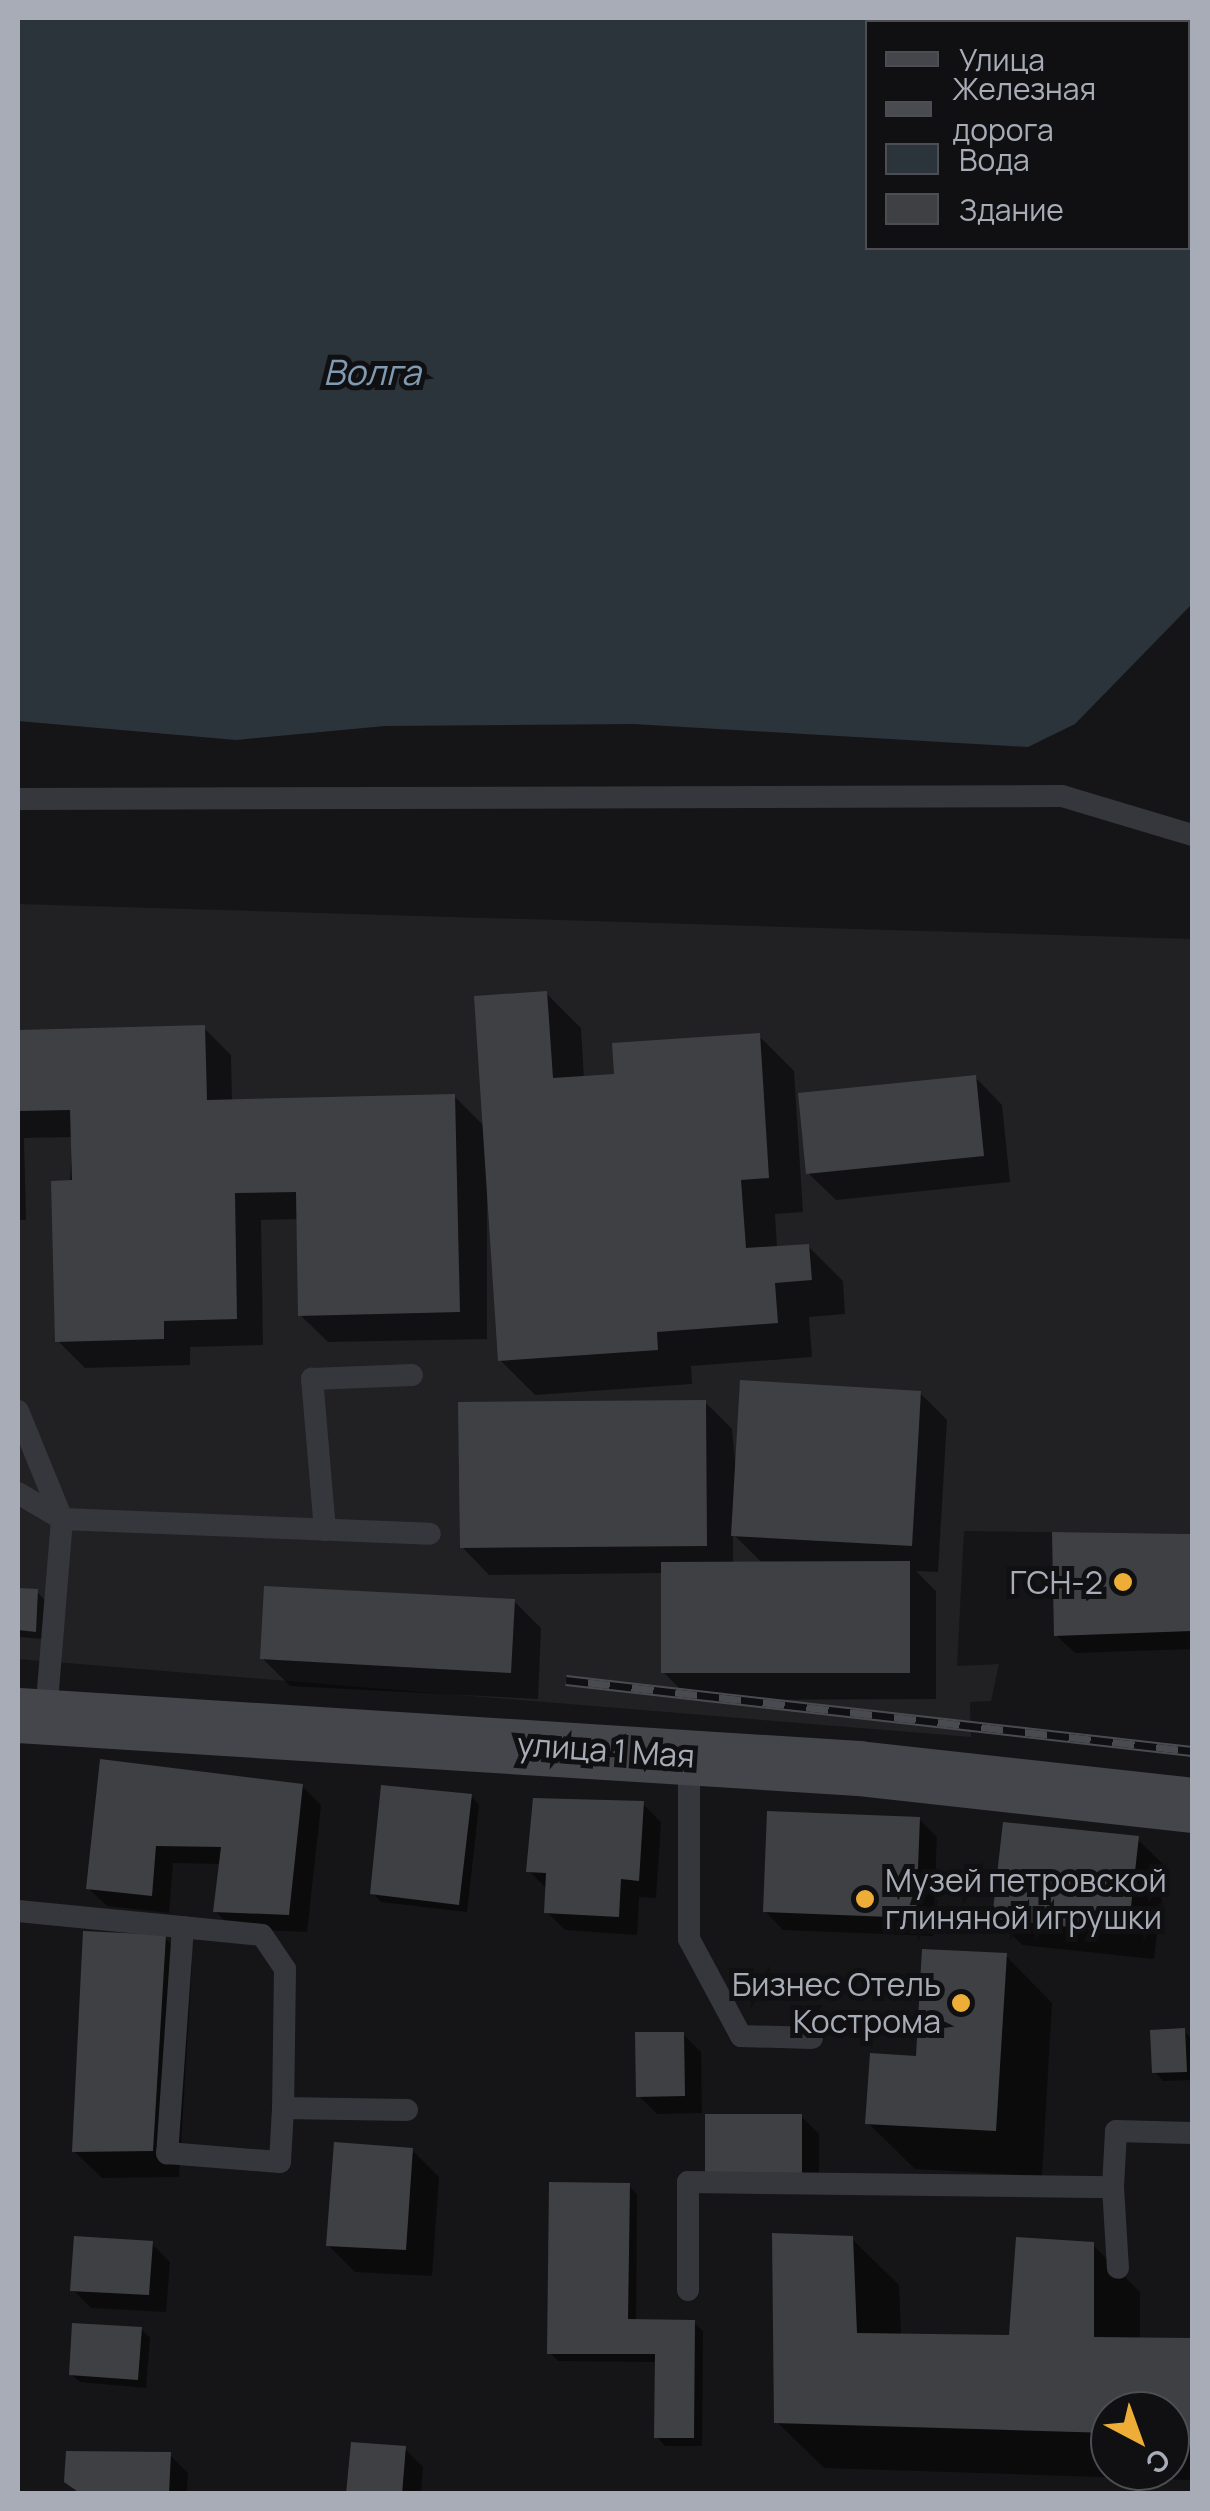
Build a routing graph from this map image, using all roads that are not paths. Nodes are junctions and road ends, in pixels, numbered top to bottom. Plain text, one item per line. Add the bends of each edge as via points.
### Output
1 (18, 798) edge
2 (1192, 834) edge
3 (412, 1376) dead end
4 (18, 1411) edge
5 (18, 1493) edge
6 (62, 1520) junction
7 (325, 1530) junction
8 (430, 1534) dead end
9 (32, 1714) edge
10 (689, 1756) junction
11 (1192, 1805) edge
12 (18, 1911) edge
13 (183, 1927) junction
14 (812, 2038) dead end
15 (283, 2108) junction
16 (406, 2110) dead end
17 (1192, 2133) edge
18 (1114, 2187) junction
19 (1118, 2268) dead end
20 (688, 2290) dead end

1 - 2 lane via 1062,796
3 - 7 lane via 312,1379
4 - 6 lane
5 - 6 lane
6 - 7 lane
6 - 9 lane
7 - 8 lane
9 - 10 street, улица 1 Мая
10 - 11 street, улица 1 Мая
10 - 14 lane via 689,1939 741,2036
12 - 13 lane
13 - 15 lane via 262,1936 285,1969
13 - 15 lane via 168,2153 280,2162
15 - 16 lane
17 - 18 lane via 1116,2131
18 - 19 lane
18 - 20 lane via 688,2182

